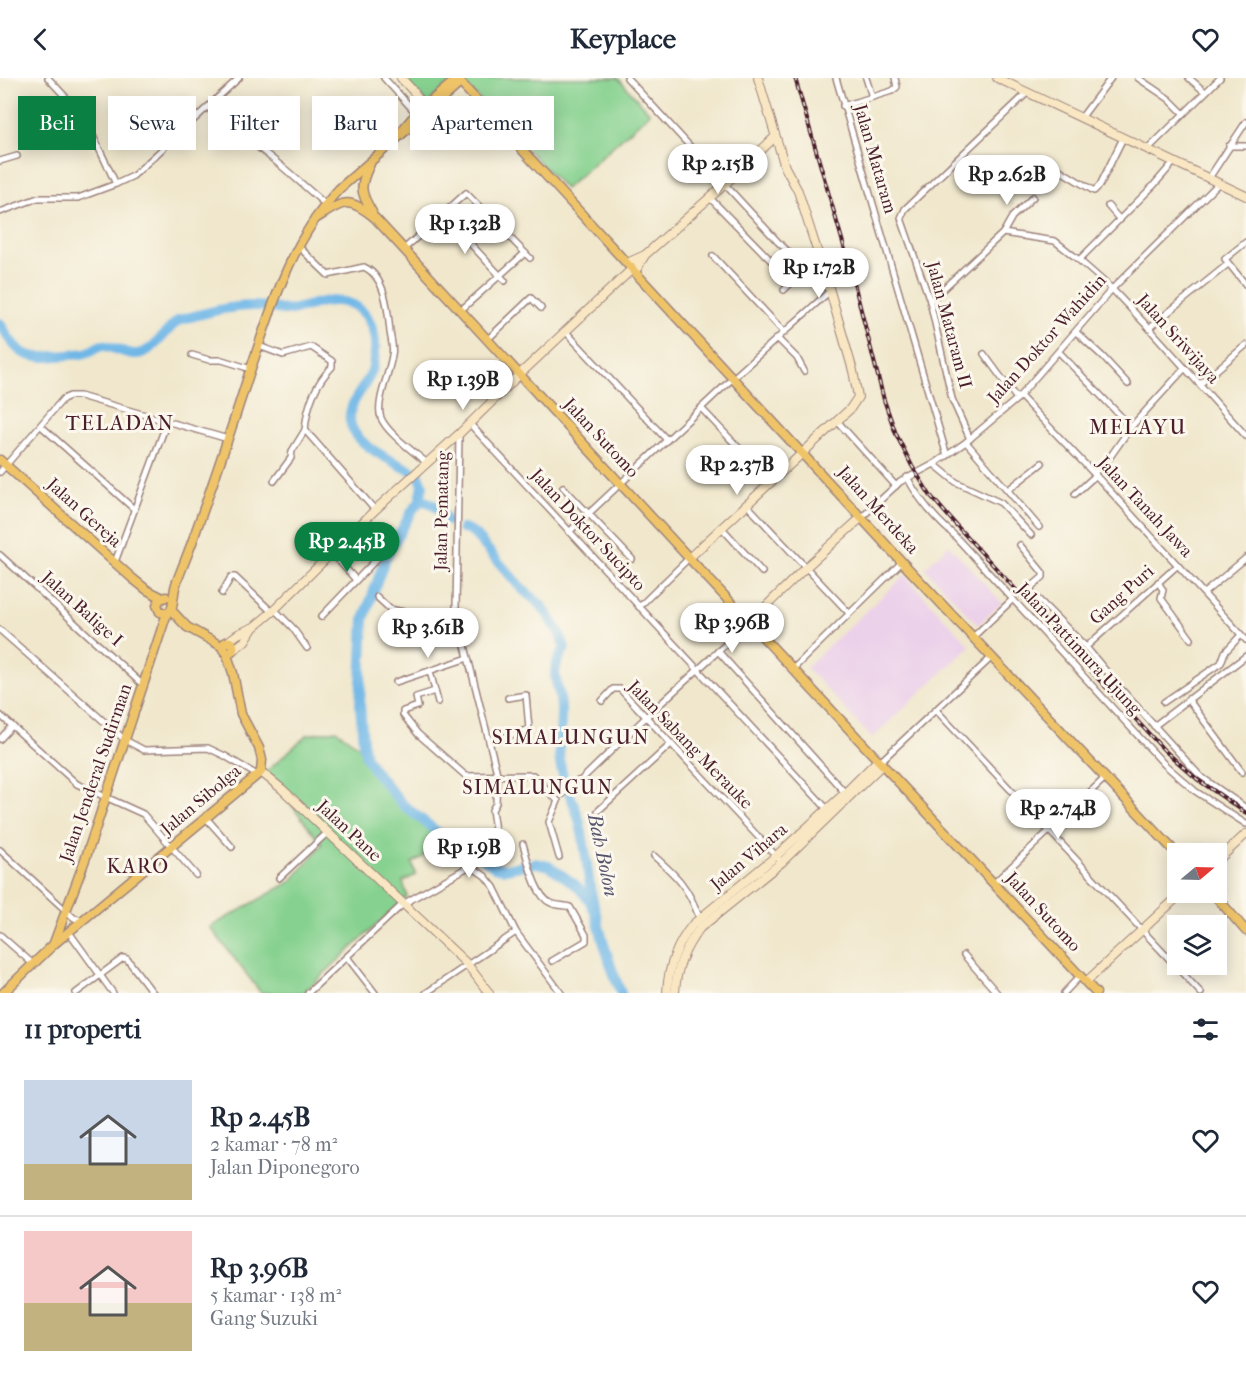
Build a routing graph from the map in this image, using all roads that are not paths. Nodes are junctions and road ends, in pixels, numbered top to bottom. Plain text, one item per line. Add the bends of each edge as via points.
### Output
1 (48, 78) edge
2 (239, 78) edge
3 (384, 78) edge
4 (401, 78) edge
5 (627, 78) edge
6 (758, 78) edge
7 (836, 78) edge
8 (866, 78) edge
9 (895, 78) edge
10 (997, 78) edge
11 (1111, 78) edge
12 (1138, 78) edge
13 (1189, 78) edge
14 (1220, 78) edge
15 (460, 80) edge
16 (414, 92) junction
17 (1028, 92) junction
18 (1205, 92) junction
19 (219, 96) edge
20 (415, 96) edge
21 (422, 96) edge
22 (437, 96) edge
23 (872, 97) junction
24 (410, 101) edge
25 (208, 106) edge
26 (843, 106) junction
27 (1184, 113) junction
28 (1081, 118) junction
29 (410, 119) edge
30 (1246, 122) edge
31 (398, 137) joint
32 (775, 137) junction
33 (1123, 138) junction
34 (1229, 146) junction
35 (1246, 146) edge
36 (1148, 149) junction
37 (262, 150) edge
38 (383, 150) edge
39 (17, 156) dead end
40 (373, 158) junction
41 (0, 161) edge
42 (1044, 161) dead end
43 (1174, 162) junction
44 (1209, 178) junction
45 (1219, 183) junction
46 (116, 184) junction
47 (724, 185) junction
48 (1246, 196) edge
49 (710, 197) junction
50 (1033, 197) dead end
51 (325, 204) junction
52 (1108, 206) dead end
53 (0, 212) edge
54 (442, 213) junction
55 (375, 218) junction
56 (315, 219) junction
57 (1120, 219) junction
58 (1003, 232) junction
59 (1246, 242) edge
60 (297, 245) junction
61 (404, 249) junction
62 (525, 253) junction
63 (645, 255) junction
64 (713, 256) dead end
65 (530, 258) dead end
66 (1079, 260) junction
67 (1228, 264) junction
68 (632, 268) junction
69 (499, 275) junction
70 (505, 281) dead end
71 (1246, 285) edge
72 (1112, 289) junction
73 (784, 290) dead end
74 (830, 291) junction
75 (930, 302) junction
76 (541, 308) dead end
77 (461, 310) junction
78 (1149, 328) junction
79 (566, 332) junction
80 (784, 332) junction
81 (1076, 332) junction
82 (777, 338) junction
83 (488, 339) junction
84 (1246, 345) edge
85 (259, 346) junction
86 (1059, 352) junction
87 (984, 354) dead end
88 (192, 355) dead end
89 (1185, 368) junction
90 (251, 369) junction
91 (804, 371) dead end
92 (520, 374) junction
93 (733, 378) junction
94 (1128, 384) dead end
95 (1200, 384) junction
96 (1019, 398) junction
97 (701, 408) junction
98 (167, 422) junction
99 (837, 422) junction
100 (469, 423) junction
101 (41, 426) junction
102 (1131, 427) junction
103 (305, 430) junction
104 (459, 434) junction
105 (1246, 436) edge
106 (228, 439) junction
107 (667, 440) junction
108 (968, 441) junction
109 (803, 452) junction
110 (947, 456) junction
111 (1042, 463) dead end
112 (426, 464) junction
113 (934, 464) junction
114 (2, 466) edge
115 (1095, 474) junction
116 (907, 477) junction
117 (274, 482) dead end
118 (771, 482) junction
119 (620, 483) junction
120 (896, 486) junction
121 (563, 488) dead end
122 (1008, 490) junction
123 (1075, 494) dead end
124 (746, 504) junction
125 (134, 509) junction
126 (375, 510) junction
127 (589, 513) junction
128 (862, 517) junction
129 (721, 527) junction
130 (1039, 527) dead end
131 (569, 532) junction
132 (1031, 535) dead end
133 (391, 544) dead end
134 (1020, 545) dead end
135 (332, 553) junction
136 (0, 555) edge
137 (689, 558) junction
138 (1246, 558) edge
139 (632, 559) dead end
140 (115, 562) junction
141 (902, 562) junction
142 (1178, 565) junction
143 (805, 568) junction
144 (762, 572) dead end
145 (356, 580) junction
146 (1158, 582) junction
147 (222, 593) dead end
148 (1204, 593) junction
149 (377, 597) dead end
150 (1013, 599) junction
151 (166, 603) junction
152 (639, 607) junction
153 (273, 611) junction
154 (849, 613) junction
155 (321, 617) dead end
156 (459, 623) junction
157 (749, 623) junction
158 (0, 630) edge
159 (428, 632) junction
160 (973, 637) junction
161 (408, 638) dead end
162 (1245, 638) edge
163 (1191, 639) dead end
164 (1086, 647) junction
165 (228, 648) junction
166 (308, 648) dead end
167 (718, 651) junction
168 (1246, 656) edge
169 (992, 657) junction
170 (468, 658) junction
171 (699, 669) junction
172 (793, 669) junction
173 (430, 671) junction
174 (396, 682) dead end
175 (143, 685) junction
176 (435, 691) junction
177 (508, 698) dead end
178 (1188, 699) junction
179 (602, 701) dead end
180 (438, 702) dead end
181 (1164, 702) dead end
182 (936, 710) junction
183 (0, 715) edge
184 (645, 717) junction
185 (12, 726) junction
186 (1154, 726) junction
187 (0, 739) edge
188 (125, 740) junction
189 (490, 742) junction
190 (671, 744) junction
191 (880, 762) junction
192 (1242, 772) dead end
193 (259, 774) junction
194 (497, 774) junction
195 (1105, 778) junction
196 (563, 794) dead end
197 (847, 796) junction
198 (105, 798) junction
199 (1246, 808) edge
200 (598, 811) dead end
201 (830, 812) junction
202 (206, 818) junction
203 (1246, 824) edge
204 (1051, 831) junction
205 (328, 832) junction
206 (1246, 834) edge
207 (1167, 843) edge
208 (523, 844) dead end
209 (172, 846) junction
210 (232, 847) dead end
211 (0, 850) edge
212 (1227, 852) edge
213 (654, 856) dead end
214 (559, 857) dead end
215 (779, 859) junction
216 (475, 869) junction
217 (196, 875) dead end
218 (279, 878) dead end
219 (994, 883) junction
220 (741, 890) junction
221 (1171, 903) edge
222 (1222, 903) edge
223 (403, 904) junction
224 (65, 908) junction
225 (699, 917) junction
226 (83, 920) junction
227 (696, 926) junction
228 (1143, 929) junction
229 (1246, 931) edge
230 (69, 932) junction
231 (516, 932) junction
232 (0, 935) edge
233 (54, 944) junction
234 (964, 955) dead end
235 (347, 957) junction
236 (552, 961) dead end
237 (33, 964) junction
238 (467, 964) junction
239 (99, 975) junction
240 (671, 979) junction
241 (1083, 979) junction
242 (3, 993) edge
243 (76, 993) edge
244 (112, 993) edge
245 (153, 993) edge
246 (308, 993) edge
247 (375, 993) edge
248 (426, 993) edge
249 (489, 993) edge
250 (561, 993) edge
251 (667, 993) edge
252 (675, 993) edge
253 (997, 993) edge
254 (1064, 993) edge
255 (1096, 993) edge
256 (1201, 993) edge

1 - 46 street via 84,117
2 - 19 street
3 - 24 street
4 - 16 street
5 - 47 street
6 - 32 street
7 - 26 street, Jalan Mataram
8 - 23 street
9 - 23 street via 896,89
10 - 17 street
11 - 28 street
12 - 27 street
13 - 18 street
14 - 18 street
15 - 22 main road
15 - 31 main road
15 - 68 main road, Jalan Merdeka
16 - 20 street
16 - 21 street
17 - 28 street
17 - 75 street, Jalan Mataram II via 905,209 901,218
18 - 27 street
23 - 26 street
25 - 46 street via 133,176
26 - 110 street, Jalan Mataram
27 - 36 street
28 - 33 street
29 - 31 main road
30 - 34 street
32 - 47 street
32 - 74 street via 798,191
33 - 36 street
33 - 42 street via 1094,191
34 - 35 street
34 - 44 street
36 - 43 street
37 - 51 street
38 - 40 main road
39 - 41 street
40 - 51 main road
40 - 55 main road via 361,188
43 - 44 street
43 - 57 street
44 - 45 street
45 - 48 street
45 - 72 street, Jalan Doktor Wahidin
46 - 53 street via 74,199 38,198
47 - 49 street
47 - 74 street
49 - 63 street
49 - 73 street via 788,278 790,284
50 - 58 street
51 - 56 main road
52 - 57 street
54 - 61 street
54 - 62 street via 466,193
54 - 69 street
55 - 56 main road, Jalan Sutomo via 361,206 345,203
55 - 61 main road, Jalan Sutomo
56 - 60 main road
57 - 66 street
58 - 66 street, Jalan Sriwijaya via 1055,241
58 - 75 street
59 - 67 street via 1226,257
60 - 85 main road, Jalan Jenderal Sudirman
60 - 112 street via 328,275 364,267 380,284 388,310 393,353 381,397 380,417
61 - 77 main road, Jalan Sutomo
62 - 65 street
62 - 69 street
63 - 68 street
63 - 68 street
64 - 80 street
66 - 72 street, Jalan Sriwijaya
67 - 71 street
67 - 78 street
68 - 79 street
68 - 93 main road, Jalan Merdeka
69 - 70 street
69 - 77 street
72 - 78 street, Jalan Sriwijaya
72 - 81 street, Jalan Doktor Wahidin
74 - 80 street
74 - 99 street via 858,397
75 - 108 street, Jalan Mataram II via 946,378
76 - 83 street via 531,298
77 - 83 main road, Jalan Sutomo
78 - 89 street, Jalan Sriwijaya
79 - 92 street
79 - 107 street
80 - 82 street
81 - 86 street, Jalan Doktor Wahidin
81 - 94 street
82 - 91 street
82 - 93 street
83 - 92 main road, Jalan Sutomo
84 - 95 street
85 - 90 main road, Jalan Jenderal Sudirman
85 - 103 street via 283,355 311,347 332,362 312,396
86 - 96 street, Jalan Doktor Wahidin
86 - 102 street
87 - 96 street, Jalan Tanah Jawa
88 - 90 street
89 - 95 street, Jalan Sriwijaya
89 - 102 street
90 - 106 main road, Jalan Jenderal Sudirman
92 - 100 street
92 - 119 main road, Jalan Sutomo
93 - 97 street
93 - 109 main road, Jalan Merdeka
95 - 105 street, Jalan Sriwijaya
96 - 108 street, Jalan Doktor Wahidin
96 - 115 street, Jalan Tanah Jawa
97 - 107 street
97 - 118 street
98 - 101 street via 74,396 63,399
98 - 106 street
98 - 125 street
99 - 109 street
99 - 120 street
100 - 104 street
100 - 131 street, Jalan Doktor Sucipto
101 - 114 street
101 - 125 street
102 - 115 street
103 - 117 street
103 - 126 street
104 - 112 street
104 - 156 street, Jalan Pematang
106 - 151 main road, Jalan Jenderal Sudirman via 177,583
107 - 119 street
108 - 110 street, Jalan Doktor Wahidin
108 - 122 street, Jalan Mataram II
109 - 118 street
109 - 128 main road, Jalan Merdeka
110 - 113 street, Jalan Doktor Wahidin
111 - 122 street
112 - 126 street
113 - 116 street, Jalan Doktor Wahidin
113 - 132 street via 956,482 1000,503
114 - 140 main road, Jalan Gereja
115 - 123 street
115 - 142 street, Jalan Tanah Jawa
116 - 120 street, Jalan Doktor Wahidin
116 - 150 street, Jalan Pattimura Ujung via 924,505
118 - 124 street
119 - 127 street
119 - 137 main road, Jalan Sutomo
120 - 128 street, Jalan Doktor Wahidin
121 - 127 street
122 - 130 street, Jalan Mataram II
124 - 129 street
124 - 143 street
125 - 140 street
126 - 135 street
127 - 131 street
127 - 139 street
128 - 141 main road, Jalan Merdeka
128 - 143 street, Jalan Doktor Wahidin
129 - 137 street
129 - 144 street
131 - 152 street, Jalan Doktor Sucipto
133 - 145 street
134 - 164 street via 1043,573 1030,587 1032,593
135 - 145 street
135 - 153 street
136 - 175 street, Jalan Balige I
137 - 152 street
137 - 157 main road, Jalan Sutomo
138 - 148 street
140 - 151 main road, Jalan Gereja
141 - 154 street
141 - 160 main road, Jalan Merdeka
142 - 146 street, Gang Puri
142 - 148 street, Jalan Tanah Jawa
143 - 154 street
143 - 157 street, Jalan Doktor Wahidin
145 - 155 street
146 - 163 street via 1163,590 1161,598
146 - 164 street, Gang Puri
147 - 153 street via 231,577 235,577
148 - 162 street, Jalan Tanah Jawa
149 - 159 street via 390,609 422,616
150 - 160 street
150 - 203 street, Jalan Pattimura Ujung via 1164,764 1195,791
151 - 165 main road via 187,627
151 - 175 main road, Jalan Jenderal Sudirman
152 - 171 street, Jalan Doktor Sucipto
153 - 165 street via 238,634
153 - 166 street
154 - 172 street
156 - 159 street
156 - 170 street, Jalan Pematang
157 - 167 street, Jalan Doktor Wahidin
157 - 172 main road, Jalan Sutomo
158 - 188 street
159 - 161 street
160 - 169 main road, Jalan Merdeka
162 - 181 street via 1225,652 1221,663
164 - 186 street
165 - 193 main road, Jalan Sibolga via 235,663 233,673 241,714 262,760
167 - 171 street, Jalan Doktor Wahidin
167 - 197 street
168 - 178 street
169 - 182 street
169 - 195 main road, Jalan Merdeka
170 - 173 street
170 - 189 street, Jalan Pematang
171 - 184 street, Jalan Doktor Wahidin
171 - 201 street, Jalan Doktor Sucipto
172 - 191 main road, Jalan Sutomo
173 - 174 street
173 - 176 street
175 - 188 main road, Jalan Jenderal Sudirman
176 - 180 street
176 - 194 street via 416,698 418,707 403,711 403,715 461,773
177 - 189 street via 526,695 528,729
178 - 186 street
178 - 192 street
179 - 184 street, Jalan Sabang Merauke via 618,688
182 - 191 street
182 - 204 street
183 - 185 street
184 - 190 street, Jalan Sabang Merauke
184 - 196 street, Jalan Doktor Wahidin
185 - 187 street
185 - 198 street via 77,784
186 - 199 street via 1200,776
188 - 193 street via 144,750 208,748
188 - 198 main road, Jalan Jenderal Sudirman
189 - 194 street, Jalan Pematang
190 - 200 street
190 - 215 street, Jalan Sabang Merauke
191 - 197 street, Jalan Vihara
191 - 219 main road, Jalan Sutomo
193 - 202 main road, Jalan Sibolga
193 - 205 street, Jalan Pane via 282,789
194 - 214 street via 533,775 558,801 549,822
194 - 216 street, Jalan Pematang via 492,810 496,837 477,859
195 - 204 street
195 - 207 main road, Jalan Merdeka
197 - 201 street, Jalan Vihara
198 - 209 street via 143,814
198 - 224 main road, Jalan Jenderal Sudirman
201 - 215 street, Jalan Vihara
202 - 209 main road, Jalan Sibolga
202 - 210 street
204 - 219 street
204 - 228 street
205 - 218 street
205 - 223 street, Jalan Pane
206 - 212 street
208 - 236 street via 544,898 572,910 587,939
209 - 217 street
209 - 226 main road, Jalan Sibolga
211 - 224 street
213 - 225 street via 684,886
215 - 220 street, Jalan Vihara
216 - 223 street via 461,870
216 - 231 street via 494,887
219 - 241 main road, Jalan Sutomo
220 - 225 street, Jalan Vihara
220 - 227 street, Jalan Vihara
221 - 228 street
222 - 229 main road
223 - 235 street
223 - 238 street, Jalan Pane
224 - 226 street via 76,920
224 - 233 main road, Jalan Jenderal Sudirman
225 - 227 street, Jalan Vihara
226 - 230 main road, Jalan Sibolga
227 - 240 street, Jalan Vihara
228 - 241 street
228 - 256 street
230 - 233 main road, Jalan Sibolga
230 - 239 street
231 - 238 street
231 - 250 street
232 - 237 street
233 - 237 main road, Jalan Sibolga
234 - 253 street
235 - 246 street
235 - 247 street
237 - 242 main road, Jalan Sibolga
238 - 248 street
238 - 249 street, Jalan Pane
239 - 243 street
239 - 244 street
239 - 245 street via 127,959
240 - 251 street, Jalan Vihara
240 - 252 street, Jalan Vihara
241 - 254 street
241 - 255 main road, Jalan Sutomo

